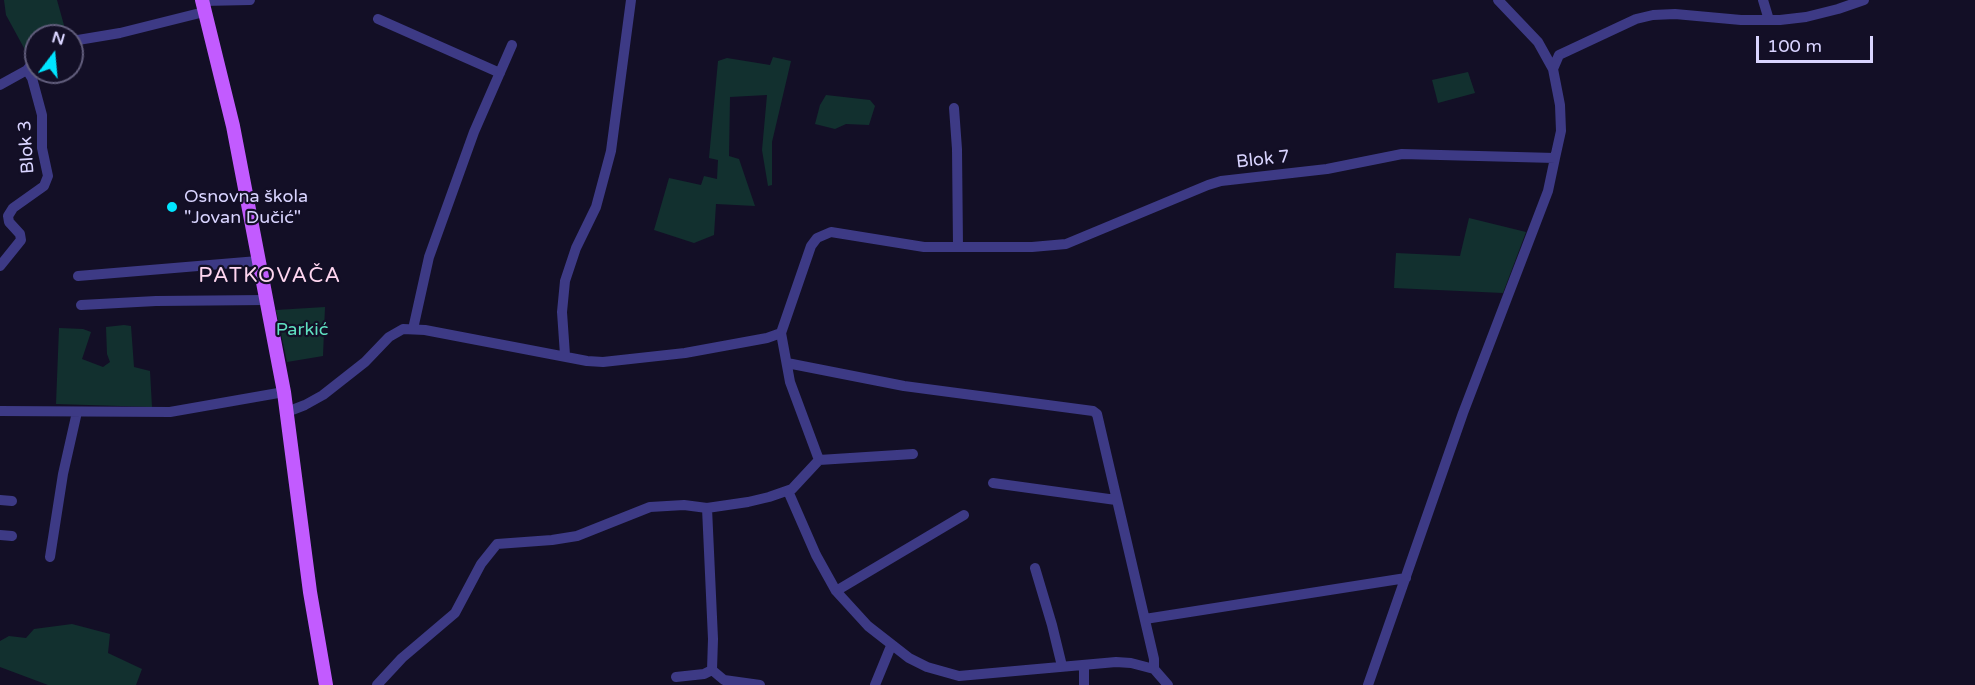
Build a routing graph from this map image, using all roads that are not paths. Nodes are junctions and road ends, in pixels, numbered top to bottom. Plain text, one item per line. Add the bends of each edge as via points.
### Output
1 (250, 0) edge
2 (631, 0) edge
3 (1498, 0) edge
4 (1762, 0) edge
5 (1864, 0) edge
6 (203, 4) edge
7 (378, 19) dead end
8 (1769, 20) junction
9 (84, 39) edge
10 (1538, 42) junction
11 (512, 45) dead end
12 (1568, 50) junction
13 (1552, 69) junction
14 (24, 72) edge
15 (500, 73) junction
16 (34, 84) edge
17 (0, 85) edge
18 (954, 108) dead end
19 (1555, 159) junction
20 (958, 246) junction
21 (258, 261) junction
22 (0, 266) edge
23 (78, 276) dead end
24 (266, 300) junction
25 (81, 305) dead end
26 (413, 329) junction
27 (781, 333) junction
28 (565, 355) junction
29 (787, 363) junction
30 (284, 392) junction
31 (0, 411) edge
32 (77, 412) junction
33 (287, 412) junction
34 (913, 454) dead end
35 (819, 460) junction
36 (993, 483) dead end
37 (788, 491) junction
38 (1116, 500) junction
39 (707, 508) junction
40 (964, 515) dead end
41 (0, 535) edge
42 (12, 536) dead end
43 (50, 557) dead end
44 (1035, 568) dead end
45 (1406, 578) junction
46 (836, 591) junction
47 (1145, 619) junction
48 (891, 646) junction
49 (1084, 664) junction
50 (1062, 666) junction
51 (1154, 669) junction
52 (712, 670) junction
53 (1012, 672) junction
54 (676, 677) dead end
55 (326, 685) edge
56 (377, 685) edge
57 (760, 685) edge
58 (875, 685) edge
59 (1012, 685) edge
60 (1084, 685) edge
61 (1168, 685) edge
62 (1368, 685) edge

1 - 6 street
2 - 28 street via 611,151 596,207 565,281
3 - 10 street
4 - 8 street
5 - 8 street via 1806,17
6 - 9 street via 120,33
6 - 21 main road via 233,126
7 - 15 street
8 - 12 street via 1653,15
10 - 12 street
10 - 13 street
11 - 15 street
12 - 13 street via 1559,55
13 - 19 street via 1561,131
14 - 17 street
15 - 26 street via 474,132 429,257
16 - 22 street, Blok 3 via 42,115 42,148 48,176 44,186 8,216 21,240
18 - 20 street
19 - 20 street, Blok 7 via 1402,154 1327,170 1221,181 1066,244
19 - 45 street via 1548,191 1463,413
20 - 27 street, Blok 7 via 914,246 831,232 817,237
21 - 23 street
21 - 24 main road
24 - 25 street
24 - 30 main road
26 - 28 street
26 - 33 street via 396,332 322,395
27 - 28 street via 685,352 603,362
27 - 29 street
29 - 35 street via 790,382
29 - 38 street via 904,386 1092,411 1097,414
30 - 32 street via 170,412
30 - 33 main road
31 - 32 street
32 - 43 street
33 - 55 main road
34 - 35 street
35 - 37 street
36 - 38 street
37 - 39 street
37 - 46 street
38 - 47 street
39 - 52 street
39 - 56 street via 650,507 577,536 497,544 481,564 455,613
40 - 46 street
41 - 42 street
44 - 50 street
45 - 47 street
45 - 62 street
46 - 48 street
47 - 51 street
48 - 53 street via 927,667 959,676
48 - 58 street
49 - 50 street
49 - 51 street via 1124,662
49 - 60 street
50 - 53 street
51 - 61 street
52 - 54 street
52 - 57 street via 724,680
53 - 59 street

